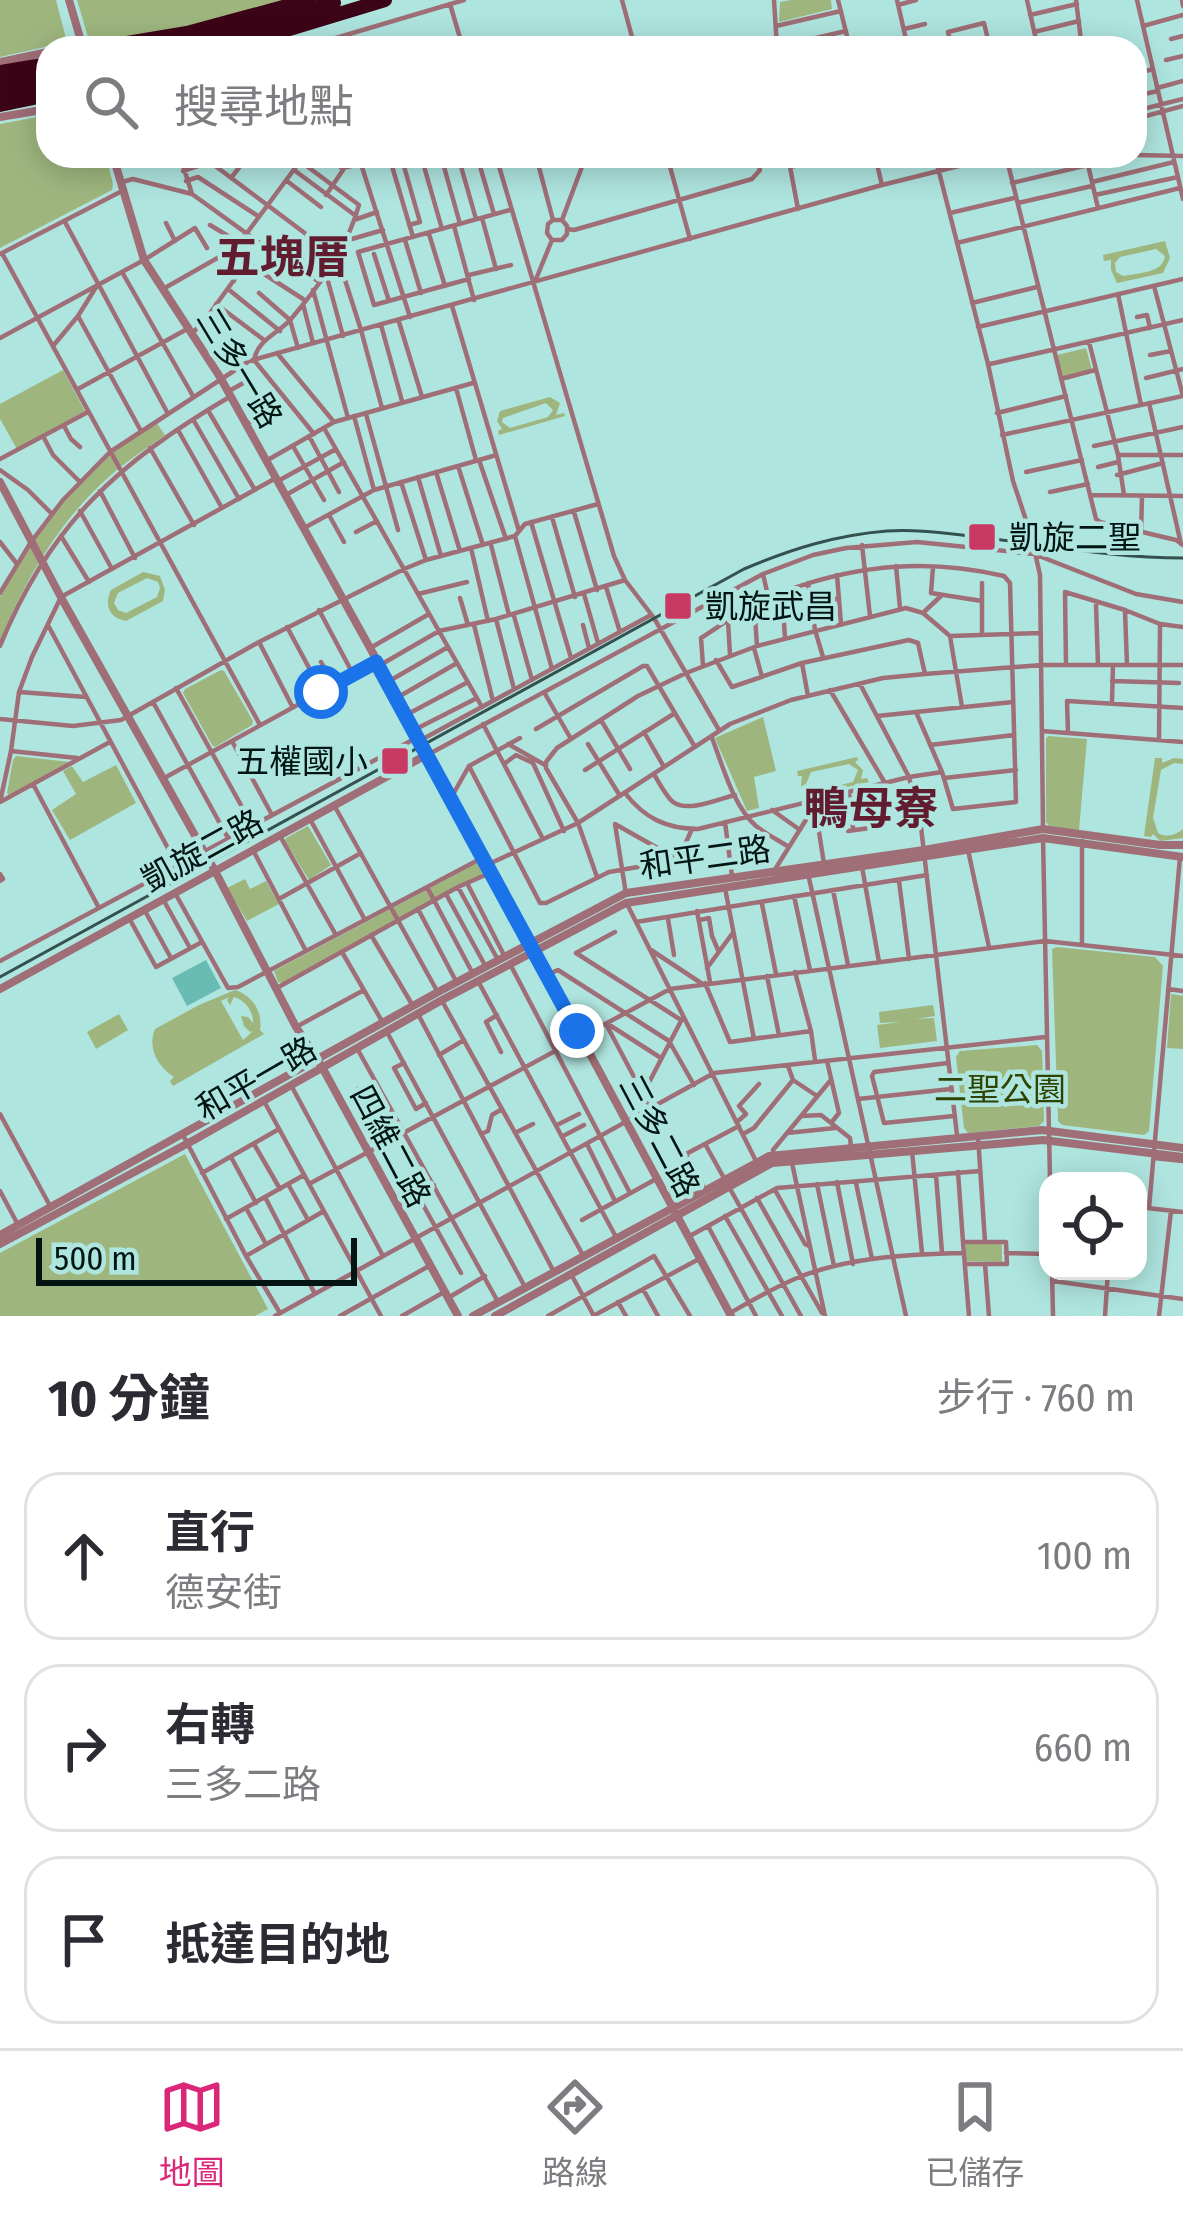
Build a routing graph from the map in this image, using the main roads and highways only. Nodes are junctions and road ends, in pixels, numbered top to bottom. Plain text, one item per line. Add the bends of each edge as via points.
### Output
1 (309, 0) edge
2 (386, 0) edge
3 (339, 2) edge
4 (169, 36) edge
5 (190, 36) edge
6 (213, 36) edge
7 (269, 36) edge
8 (36, 62) edge
9 (0, 72) edge
10 (36, 78) edge
11 (0, 85) edge
12 (36, 88) edge
13 (0, 95) edge
14 (36, 100) edge
15 (1, 113) edge

1 - 4 highway
2 - 7 highway
3 - 5 highway
3 - 6 highway
8 - 9 highway
10 - 11 highway
12 - 13 highway
14 - 15 highway

